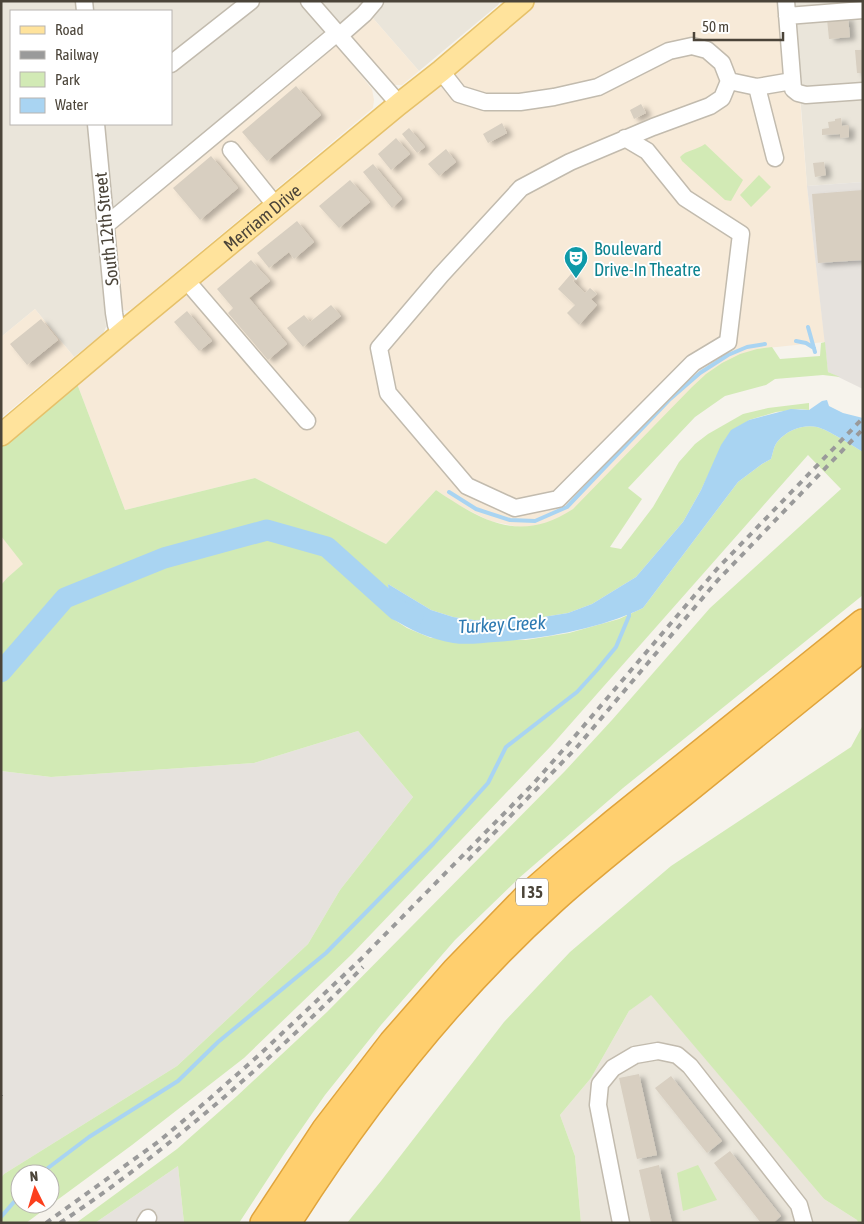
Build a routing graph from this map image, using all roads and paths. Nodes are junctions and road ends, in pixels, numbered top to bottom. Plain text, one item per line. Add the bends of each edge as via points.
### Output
1 (251, 1) edge
2 (309, 1) edge
3 (375, 1) edge
4 (519, 2) edge
5 (787, 9) edge
6 (863, 10) edge
7 (338, 34) junction
8 (172, 63) edge
9 (441, 72) junction
10 (729, 81) junction
11 (757, 87) junction
12 (795, 87) junction
13 (863, 91) edge
14 (399, 104) junction
15 (96, 125) edge
16 (625, 138) junction
17 (231, 150) dead end
18 (776, 158) dead end
19 (276, 206) junction
20 (106, 225) junction
21 (186, 280) junction
22 (123, 332) junction
23 (307, 421) dead end
24 (1, 435) edge
25 (863, 622) edge
26 (863, 648) edge
27 (263, 1223) edge
28 (288, 1223) edge
29 (621, 1223) edge
30 (804, 1223) edge

1 - 8 street
2 - 7 street
3 - 7 street
4 - 9 main road, Merriam Drive
5 - 6 street
5 - 12 street
7 - 14 street
7 - 20 street
9 - 10 street via 459,94 485,102 520,102 598,87 669,51 692,46 708,50 722,63
9 - 14 main road, Merriam Drive
10 - 11 street
10 - 16 street via 722,98 710,106
11 - 12 street
11 - 18 street
12 - 13 street via 818,95
14 - 19 main road, Merriam Drive
15 - 20 street, South 12th Street
16 - 16 street via 521,188 380,348 388,393 467,486 515,508 558,499 692,363 728,342 741,234 685,198 647,151
17 - 19 street
19 - 21 main road, Merriam Drive
20 - 22 street, South 12th Street via 114,313 116,324
21 - 22 main road, Merriam Drive
21 - 23 street
22 - 24 main road, Merriam Drive
25 - 27 highway, I 35 via 565,862 525,898 455,970 392,1042 325,1128
26 - 28 highway, I 35 via 609,853 553,901 494,959 364,1110
29 - 30 street via 598,1105 600,1084 613,1068 636,1055 658,1051 677,1056 690,1066 799,1205

